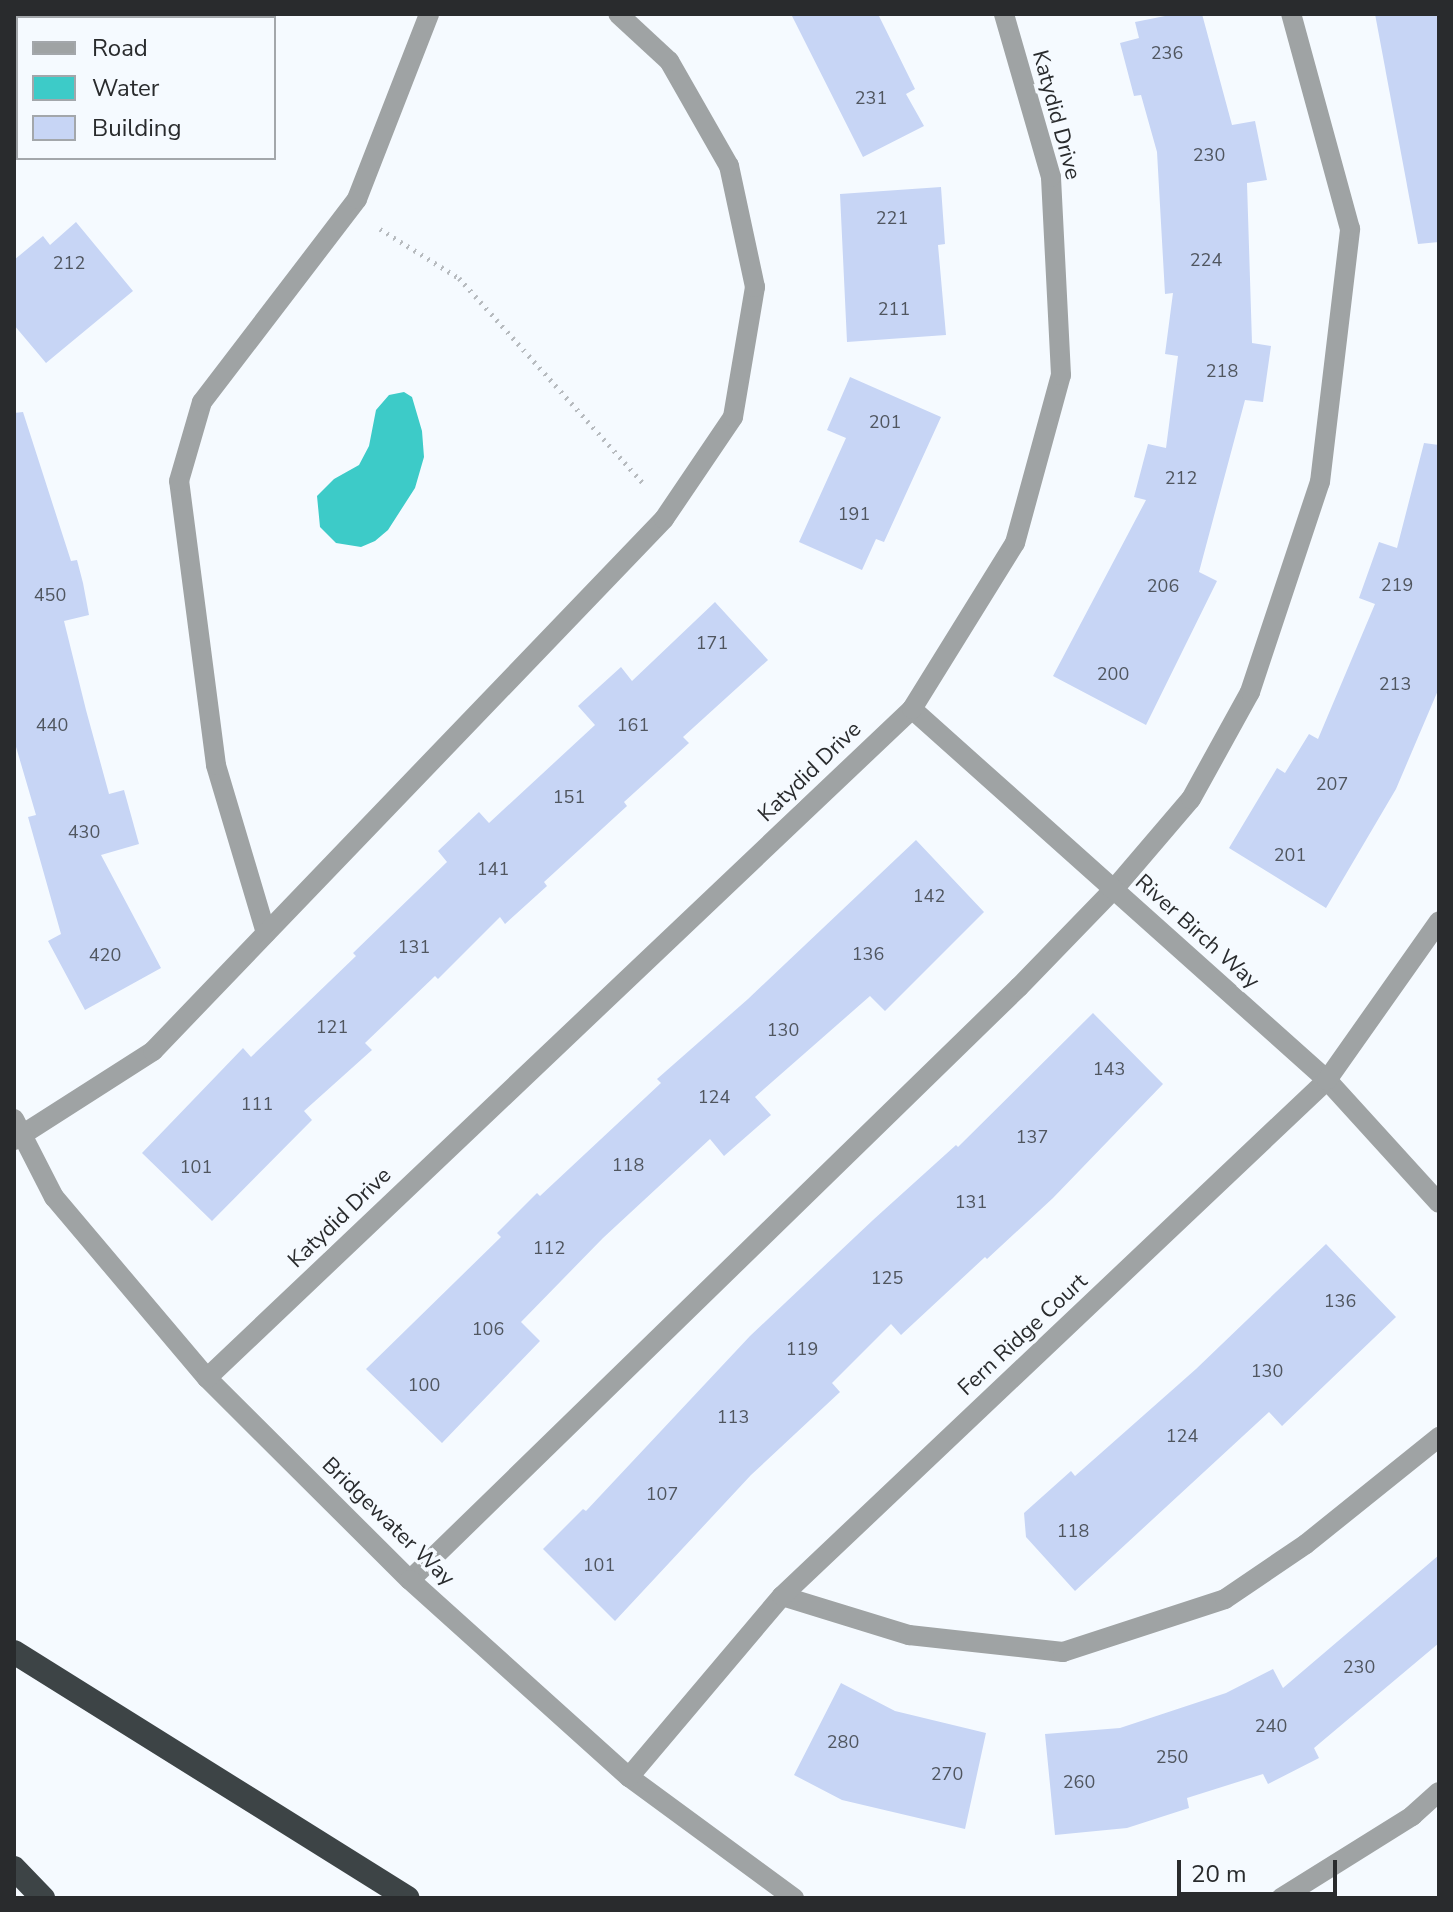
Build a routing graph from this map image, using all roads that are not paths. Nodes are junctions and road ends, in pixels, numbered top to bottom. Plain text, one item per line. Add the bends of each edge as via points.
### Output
1 (429, 14) edge
2 (618, 14) edge
3 (1004, 14) edge
4 (1291, 14) edge
5 (912, 709) junction
6 (1114, 889) junction
7 (1439, 921) edge
8 (266, 933) junction
9 (1327, 1080) junction
10 (17, 1132) edge
11 (1439, 1203) edge
12 (207, 1378) junction
13 (1439, 1437) edge
14 (410, 1580) junction
15 (782, 1596) junction
16 (14, 1652) edge
17 (629, 1777) junction
18 (1439, 1792) edge
19 (14, 1868) edge
20 (43, 1898) edge
21 (407, 1898) edge
22 (794, 1898) edge
23 (1281, 1898) edge

1 - 8 street via 357,199 202,402 179,481 216,765
2 - 8 street via 669,61 729,166 755,287 733,417 664,519
3 - 5 street, Katydid Drive via 1051,177 1061,375 1015,543
4 - 6 street via 1350,229 1320,482 1250,692 1191,799
5 - 6 street, River Birch Way
5 - 12 street, Katydid Drive
6 - 9 street, River Birch Way
6 - 14 street
7 - 9 street, Fern Ridge Court
8 - 10 street via 153,1051
9 - 11 street, River Birch Way
9 - 15 street, Fern Ridge Court
10 - 12 street, Bridgewater Way via 54,1197
12 - 14 street, Bridgewater Way
13 - 15 street via 1306,1544 1225,1599 1063,1652 909,1635
14 - 17 street, Bridgewater Way
15 - 17 street, Fern Ridge Court
16 - 21 highway
17 - 22 street, Bridgewater Way
18 - 23 street via 1412,1816
19 - 20 highway

